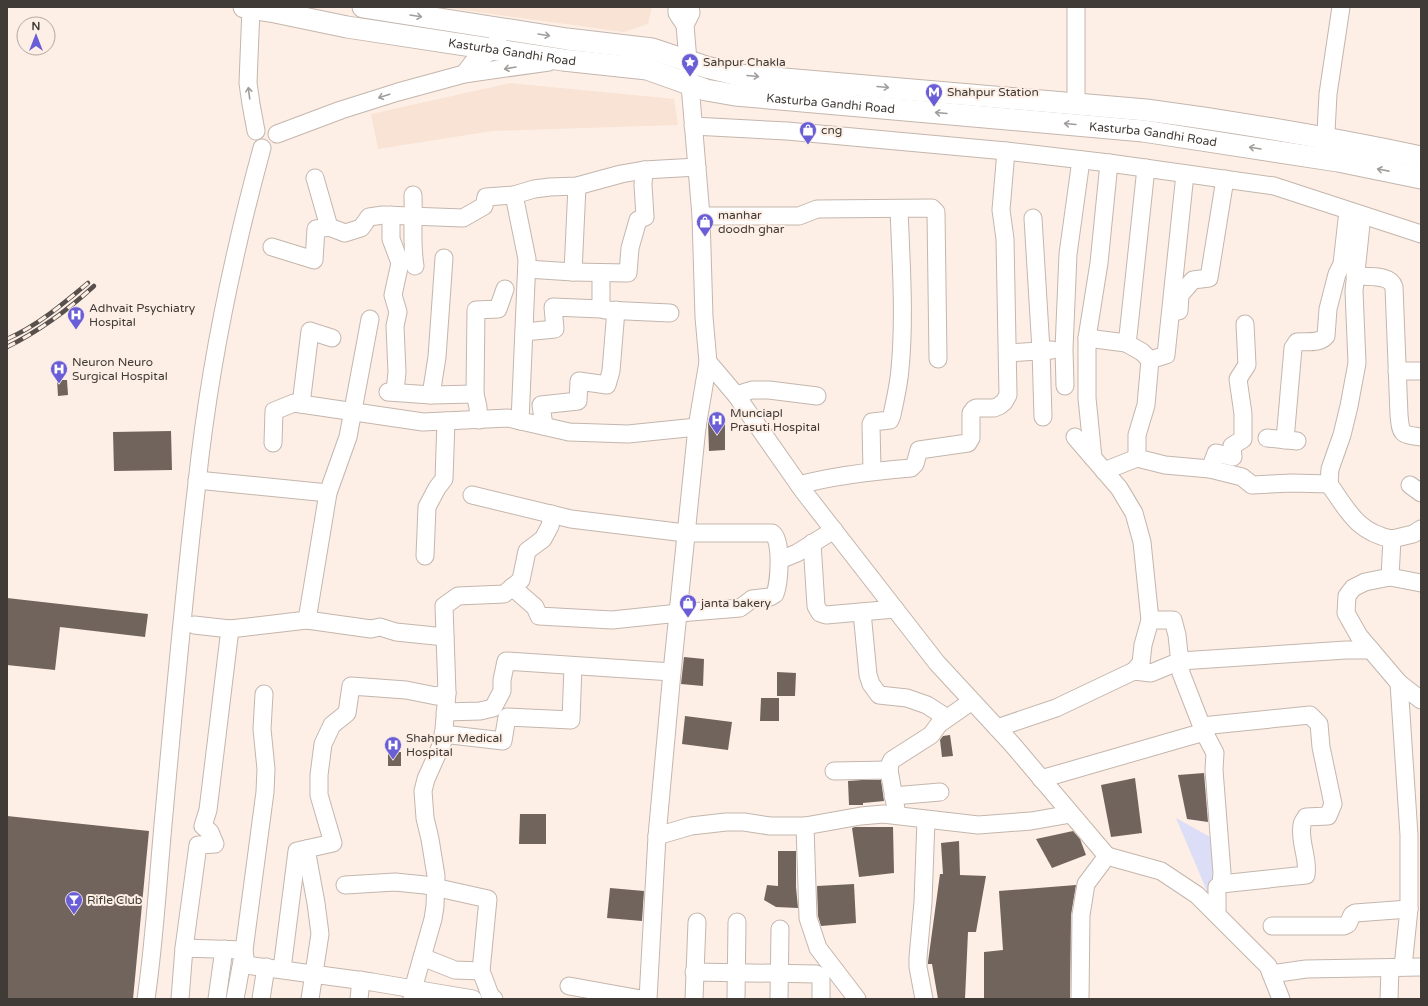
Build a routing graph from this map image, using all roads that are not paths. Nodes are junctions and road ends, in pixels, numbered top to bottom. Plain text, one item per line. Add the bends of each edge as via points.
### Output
1 (363, 7) edge
2 (677, 7) edge
3 (690, 7) edge
4 (1076, 7) edge
5 (1341, 7) edge
6 (248, 8) edge
7 (685, 25) junction
8 (500, 29) junction
9 (495, 49) junction
10 (563, 60) junction
11 (688, 62) junction
12 (464, 74) junction
13 (690, 85) junction
14 (1076, 104) junction
15 (693, 126) junction
16 (256, 131) junction
17 (277, 134) junction
18 (1326, 138) junction
19 (262, 148) junction
20 (1006, 151) junction
21 (1421, 157) edge
22 (1324, 159) junction
23 (1081, 160) junction
24 (1109, 163) junction
25 (697, 166) junction
26 (1146, 168) junction
27 (644, 170) junction
28 (1185, 174) junction
29 (316, 178) dead end
30 (1421, 178) edge
31 (1225, 179) junction
32 (577, 186) junction
33 (413, 195) dead end
34 (514, 195) junction
35 (899, 209) junction
36 (1355, 213) junction
37 (391, 215) junction
38 (414, 216) junction
39 (700, 216) junction
40 (1033, 218) dead end
41 (329, 227) junction
42 (1421, 234) edge
43 (272, 247) dead end
44 (444, 258) dead end
45 (415, 266) dead end
46 (527, 269) junction
47 (573, 272) junction
48 (600, 273) junction
49 (1355, 276) junction
50 (505, 289) dead end
51 (608, 310) junction
52 (670, 313) dead end
53 (1170, 315) junction
54 (370, 319) dead end
55 (1245, 324) dead end
56 (524, 332) junction
57 (332, 338) dead end
58 (1087, 338) junction
59 (1126, 343) junction
60 (1064, 349) junction
61 (1041, 350) junction
62 (1008, 353) junction
63 (938, 358) dead end
64 (1150, 360) junction
65 (708, 362) junction
66 (1398, 371) junction
67 (1421, 371) edge
68 (1065, 386) dead end
69 (474, 394) junction
70 (431, 395) junction
71 (736, 395) junction
72 (817, 396) dead end
73 (301, 404) junction
74 (352, 412) junction
75 (1043, 417) dead end
76 (479, 420) junction
77 (446, 421) junction
78 (520, 421) junction
79 (544, 426) junction
80 (697, 427) junction
81 (1075, 437) dead end
82 (1421, 437) edge
83 (1268, 438) dead end
84 (273, 443) dead end
85 (1093, 458) junction
86 (1137, 458) junction
87 (1210, 469) junction
88 (872, 471) junction
89 (1104, 471) junction
90 (197, 480) junction
91 (1329, 484) junction
92 (799, 485) junction
93 (328, 493) junction
94 (472, 495) dead end
95 (552, 514) junction
96 (1421, 529) edge
97 (834, 530) junction
98 (685, 533) junction
99 (1392, 539) junction
100 (812, 543) junction
101 (424, 556) dead end
102 (780, 560) junction
103 (1390, 578) junction
104 (1421, 583) edge
105 (512, 587) junction
106 (895, 609) junction
107 (862, 612) junction
108 (679, 613) junction
109 (307, 620) junction
110 (1150, 620) junction
111 (194, 625) dead end
112 (230, 630) junction
113 (445, 637) junction
114 (1371, 650) junction
115 (1180, 661) junction
116 (573, 666) junction
117 (1134, 671) junction
118 (672, 672) junction
119 (1399, 683) junction
120 (447, 693) junction
121 (264, 694) dead end
122 (1421, 700) edge
123 (972, 701) junction
124 (445, 712) junction
125 (948, 718) junction
126 (997, 728) junction
127 (1203, 729) junction
128 (443, 734) junction
129 (889, 770) junction
130 (834, 771) dead end
131 (1041, 779) junction
132 (940, 792) dead end
133 (893, 796) junction
134 (1071, 814) junction
135 (897, 815) junction
136 (926, 820) junction
137 (805, 826) junction
138 (1415, 835) edge
139 (657, 836) junction
140 (306, 849) junction
141 (1107, 856) junction
142 (1221, 884) junction
143 (344, 885) dead end
144 (436, 887) junction
145 (1409, 909) junction
146 (1217, 916) junction
147 (697, 922) dead end
148 (737, 922) dead end
149 (1272, 926) dead end
150 (780, 929) dead end
151 (184, 948) junction
152 (224, 949) junction
153 (244, 950) junction
154 (422, 957) junction
155 (1396, 967) junction
156 (1421, 967) edge
157 (274, 968) junction
158 (481, 971) junction
159 (694, 972) junction
160 (736, 972) junction
161 (779, 973) junction
162 (314, 974) junction
163 (1271, 974) junction
164 (361, 980) junction
165 (569, 986) dead end
166 (412, 994) edge
167 (146, 999) edge
168 (180, 999) edge
169 (217, 999) edge
170 (235, 999) edge
171 (261, 999) edge
172 (310, 999) edge
173 (359, 999) edge
174 (473, 999) edge
175 (494, 999) edge
176 (641, 999) edge
177 (648, 999) edge
178 (694, 999) edge
179 (736, 999) edge
180 (779, 999) edge
181 (821, 999) edge
182 (857, 999) edge
183 (924, 999) edge
184 (1080, 999) edge
185 (1281, 999) edge
186 (1389, 999) edge

1 -> 8 main road, Kasturba Gandhi Road
2 - 7 street via 677,13
3 - 7 street via 691,13
4 - 14 street
5 - 18 street via 1328,94
6 - 9 main road, Kasturba Gandhi Road via 347,27
16 -> 6 street via 248,83
7 - 11 street
8 - 9 street
8 -> 11 main road, Kasturba Gandhi Road via 652,49
9 - 10 main road, Kasturba Gandhi Road
9 - 12 street via 474,61
10 -> 12 street
10 - 13 main road, Kasturba Gandhi Road via 647,69
11 - 13 street
11 -> 14 main road, Kasturba Gandhi Road via 739,75
12 -> 17 street via 341,110
13 - 15 street
22 -> 13 main road, Kasturba Gandhi Road via 1143,131 735,95
14 - 18 main road, Kasturba Gandhi Road via 1146,110
15 - 20 street via 787,131
15 - 25 street
16 - 17 street via 266,126
16 - 19 street via 255,139
17 - 19 street via 275,144 269,148
18 - 21 main road, Kasturba Gandhi Road
18 - 22 street
19 - 90 street via 228,288 212,374
20 - 23 street
20 - 62 street via 1000,210 1005,239
30 -> 22 main road, Kasturba Gandhi Road
23 - 24 street
23 - 60 street via 1068,254
24 - 26 street
24 - 58 street via 1099,263
25 - 27 street
25 - 39 street
26 - 28 street
26 - 59 street
27 - 32 street
27 - 48 street via 645,218 638,220 630,248 628,273
28 - 31 street
28 - 53 street
29 - 41 street
31 - 36 street via 1274,186
31 - 53 street via 1209,278 1193,280 1180,295 1179,311
32 - 34 street via 534,189
32 - 47 street
33 - 38 street
34 - 38 street via 486,197 484,206 463,218
34 - 46 street
35 - 39 street via 817,209 799,216
35 - 63 street via 932,208 936,212
35 - 88 street via 902,277 900,370 890,420 870,424
36 - 42 street
36 - 49 street
36 - 83 street via 1328,309 1326,336 1319,341 1297,342 1293,348 1291,441
37 - 38 street
37 - 41 street via 369,218 360,228 345,233
37 - 70 street via 391,239 400,263 393,295 398,312 395,326 397,372 392,392
38 - 45 street via 412,248
39 - 65 street
40 - 61 street
41 - 43 street via 316,229 314,260
44 - 70 street via 437,357
46 - 47 street
46 - 56 street
47 - 48 street
48 - 51 street
49 - 66 street via 1388,279 1393,282
49 - 91 street via 1356,363 1349,406 1330,469
50 - 69 street via 498,309 476,310
51 - 52 street
51 - 56 street via 553,307 555,329
51 - 79 street via 612,371 607,385 579,381 578,401 541,405
53 - 64 street via 1166,355
54 - 74 street
55 - 87 street via 1247,365 1238,379 1243,414 1243,439 1232,446 1233,457 1216,453
56 - 78 street
57 - 73 street via 310,331
58 - 59 street
58 - 85 street via 1086,398
59 - 64 street
60 - 61 street
60 - 68 street
61 - 62 street
61 - 75 street
62 - 88 street via 1008,395 999,406 973,410 972,438 968,443 923,448 918,452 912,468
64 - 86 street via 1146,405 1137,435
65 - 71 street
65 - 80 street
66 - 67 street
66 - 82 street via 1402,432
69 - 70 street
69 - 76 street
71 - 72 street via 752,390 769,390
71 - 92 street
73 - 74 street
73 - 84 street via 294,403 274,411
74 - 77 street via 423,422
74 - 93 street via 348,437
76 - 77 street
76 - 78 street via 508,418
77 - 101 street via 444,479 427,507
78 - 79 street
79 - 80 street via 569,432 628,434
80 - 98 street
81 - 85 street
85 - 89 street
86 - 87 street via 1165,465
86 - 89 street
87 - 91 street via 1242,477 1252,485
88 - 92 street
89 - 110 street via 1119,488 1134,513 1142,542
90 - 93 street
90 - 167 street
91 - 99 street via 1364,529 1379,537
92 - 97 street
93 - 109 street
94 - 95 street
95 - 98 street via 571,519
95 - 105 street via 550,526 543,539 527,551 521,580
96 - 99 street via 1413,534
97 - 100 street
97 - 106 street
98 - 102 street via 772,533 777,538
98 - 108 street
99 - 103 street
100 - 102 street
100 - 107 street via 817,610 826,615
102 - 108 street via 777,591 773,596 752,599 740,608
103 - 104 street
103 - 114 street via 1365,582 1353,588 1347,596 1346,613 1359,636
105 - 108 street via 535,607 539,616 612,620
105 - 113 street via 504,594 458,596 444,606
106 - 107 street
106 - 123 street via 937,663
107 - 125 street via 868,675 879,695 907,698 927,705
108 - 118 street
109 - 112 street
109 - 113 street
110 - 115 street via 1173,620
110 - 117 street via 1141,663
111 - 112 street
112 - 151 street via 208,810 203,826 210,832 214,844 198,845
113 - 120 street
114 - 115 street
114 - 119 street
115 - 117 street via 1151,673
115 - 127 street via 1181,673
116 - 118 street
116 - 124 street via 506,661 502,691 493,708
116 - 128 street via 570,720 507,717 503,741
117 - 126 street via 1056,708
118 - 139 street
119 - 122 street
119 - 138 street
120 - 124 street
120 - 140 street via 436,696 406,690 352,686 347,713 332,725 323,744 319,775 319,795 333,843
121 - 153 street via 262,729 266,769 265,792
123 - 125 street
123 - 126 street
124 - 128 street
125 - 129 street via 939,724 931,736 892,760
126 - 131 street
127 - 131 street
127 - 142 street via 1215,753
127 - 142 street via 1310,715 1319,724 1333,804 1328,816 1306,817 1302,824 1306,875
128 - 144 street via 443,741 423,791
129 - 130 street
129 - 133 street
131 - 134 street
132 - 133 street
133 - 135 street
134 - 136 street via 1031,821 978,825
134 - 141 street
135 - 136 street
135 - 137 street via 861,816
136 - 183 street via 918,957
137 - 139 street via 726,822 692,826
137 - 182 street via 808,918 818,948
138 - 145 street
139 - 177 street
140 - 157 street via 297,852
140 - 162 street via 320,934
141 - 146 street via 1161,871 1196,895
141 - 184 street via 1086,884 1081,915
142 - 146 street via 1217,887
143 - 144 street via 395,882
144 - 154 street via 433,919
144 - 158 street via 488,899
145 - 149 street via 1355,913 1344,926
145 - 155 street
146 - 163 street via 1268,966
147 - 159 street
148 - 160 street
150 - 161 street
151 - 152 street
151 - 168 street
152 - 153 street
152 - 169 street
153 - 157 street via 246,965
153 - 170 street
154 - 158 street via 454,970
154 - 166 street
155 - 156 street
155 - 163 street via 1306,969
155 - 186 street
157 - 162 street
157 - 171 street
158 - 175 street
159 - 160 street
159 - 178 street
160 - 161 street
160 - 179 street
161 - 180 street
161 - 181 street via 818,974 821,977
162 - 164 street
162 - 172 street
163 - 185 street
164 - 166 street
164 - 173 street
165 - 176 street
166 - 174 street

